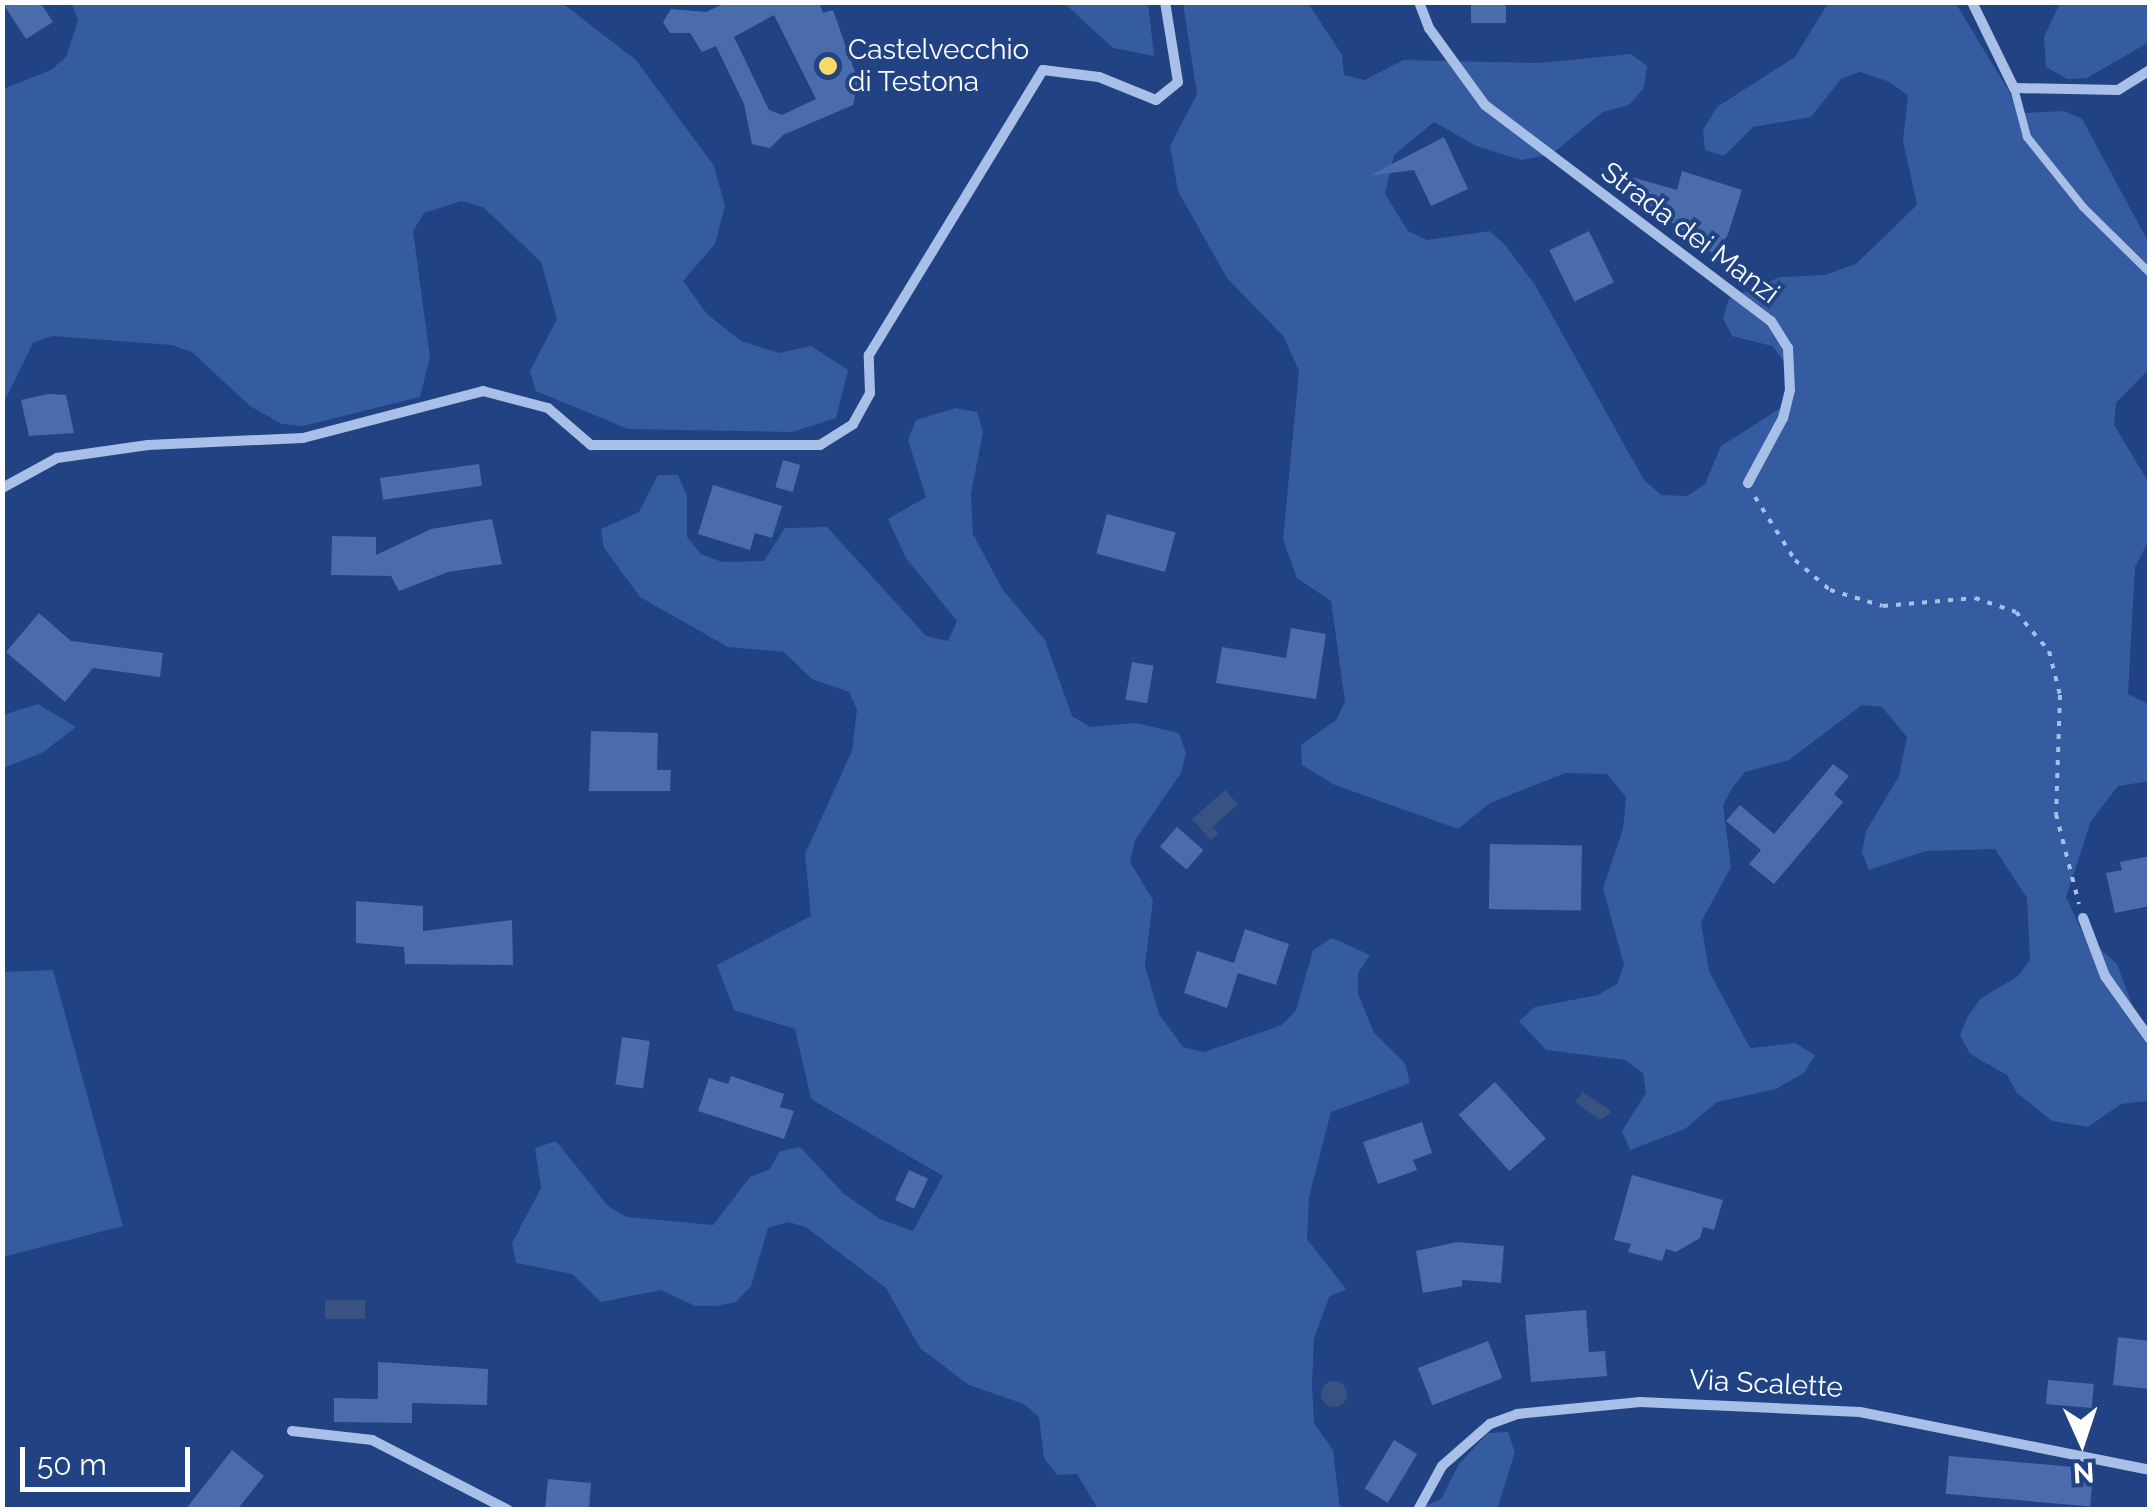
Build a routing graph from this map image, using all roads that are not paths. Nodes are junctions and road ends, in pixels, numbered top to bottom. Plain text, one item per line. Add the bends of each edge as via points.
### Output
1 (1165, 2) edge
2 (1418, 2) edge
3 (1972, 2) edge
4 (2150, 70) edge
5 (2014, 88) junction
6 (2150, 273) edge
7 (1748, 483) road end
8 (2, 488) edge
9 (2083, 918) road end
10 (2150, 1039) edge
11 (292, 1431) dead end
12 (2150, 1470) edge
13 (508, 1510) edge
14 (1418, 1510) edge

1 - 8 street via 1178,82 1156,100 1099,77 1043,70 869,354 870,393 853,424 820,445 592,444 548,408 483,391 304,438 148,445 57,458
2 - 7 street, Strada dei Manzi via 1484,105 1771,320 1788,348 1790,390 1784,418
3 - 5 street
4 - 5 street via 2118,90
5 - 6 lane via 2026,137 2083,207
9 - 10 street via 2105,976
11 - 13 street via 372,1440
12 - 14 street, Via Scalette via 1860,1412 1640,1402 1517,1414 1490,1424 1442,1466

